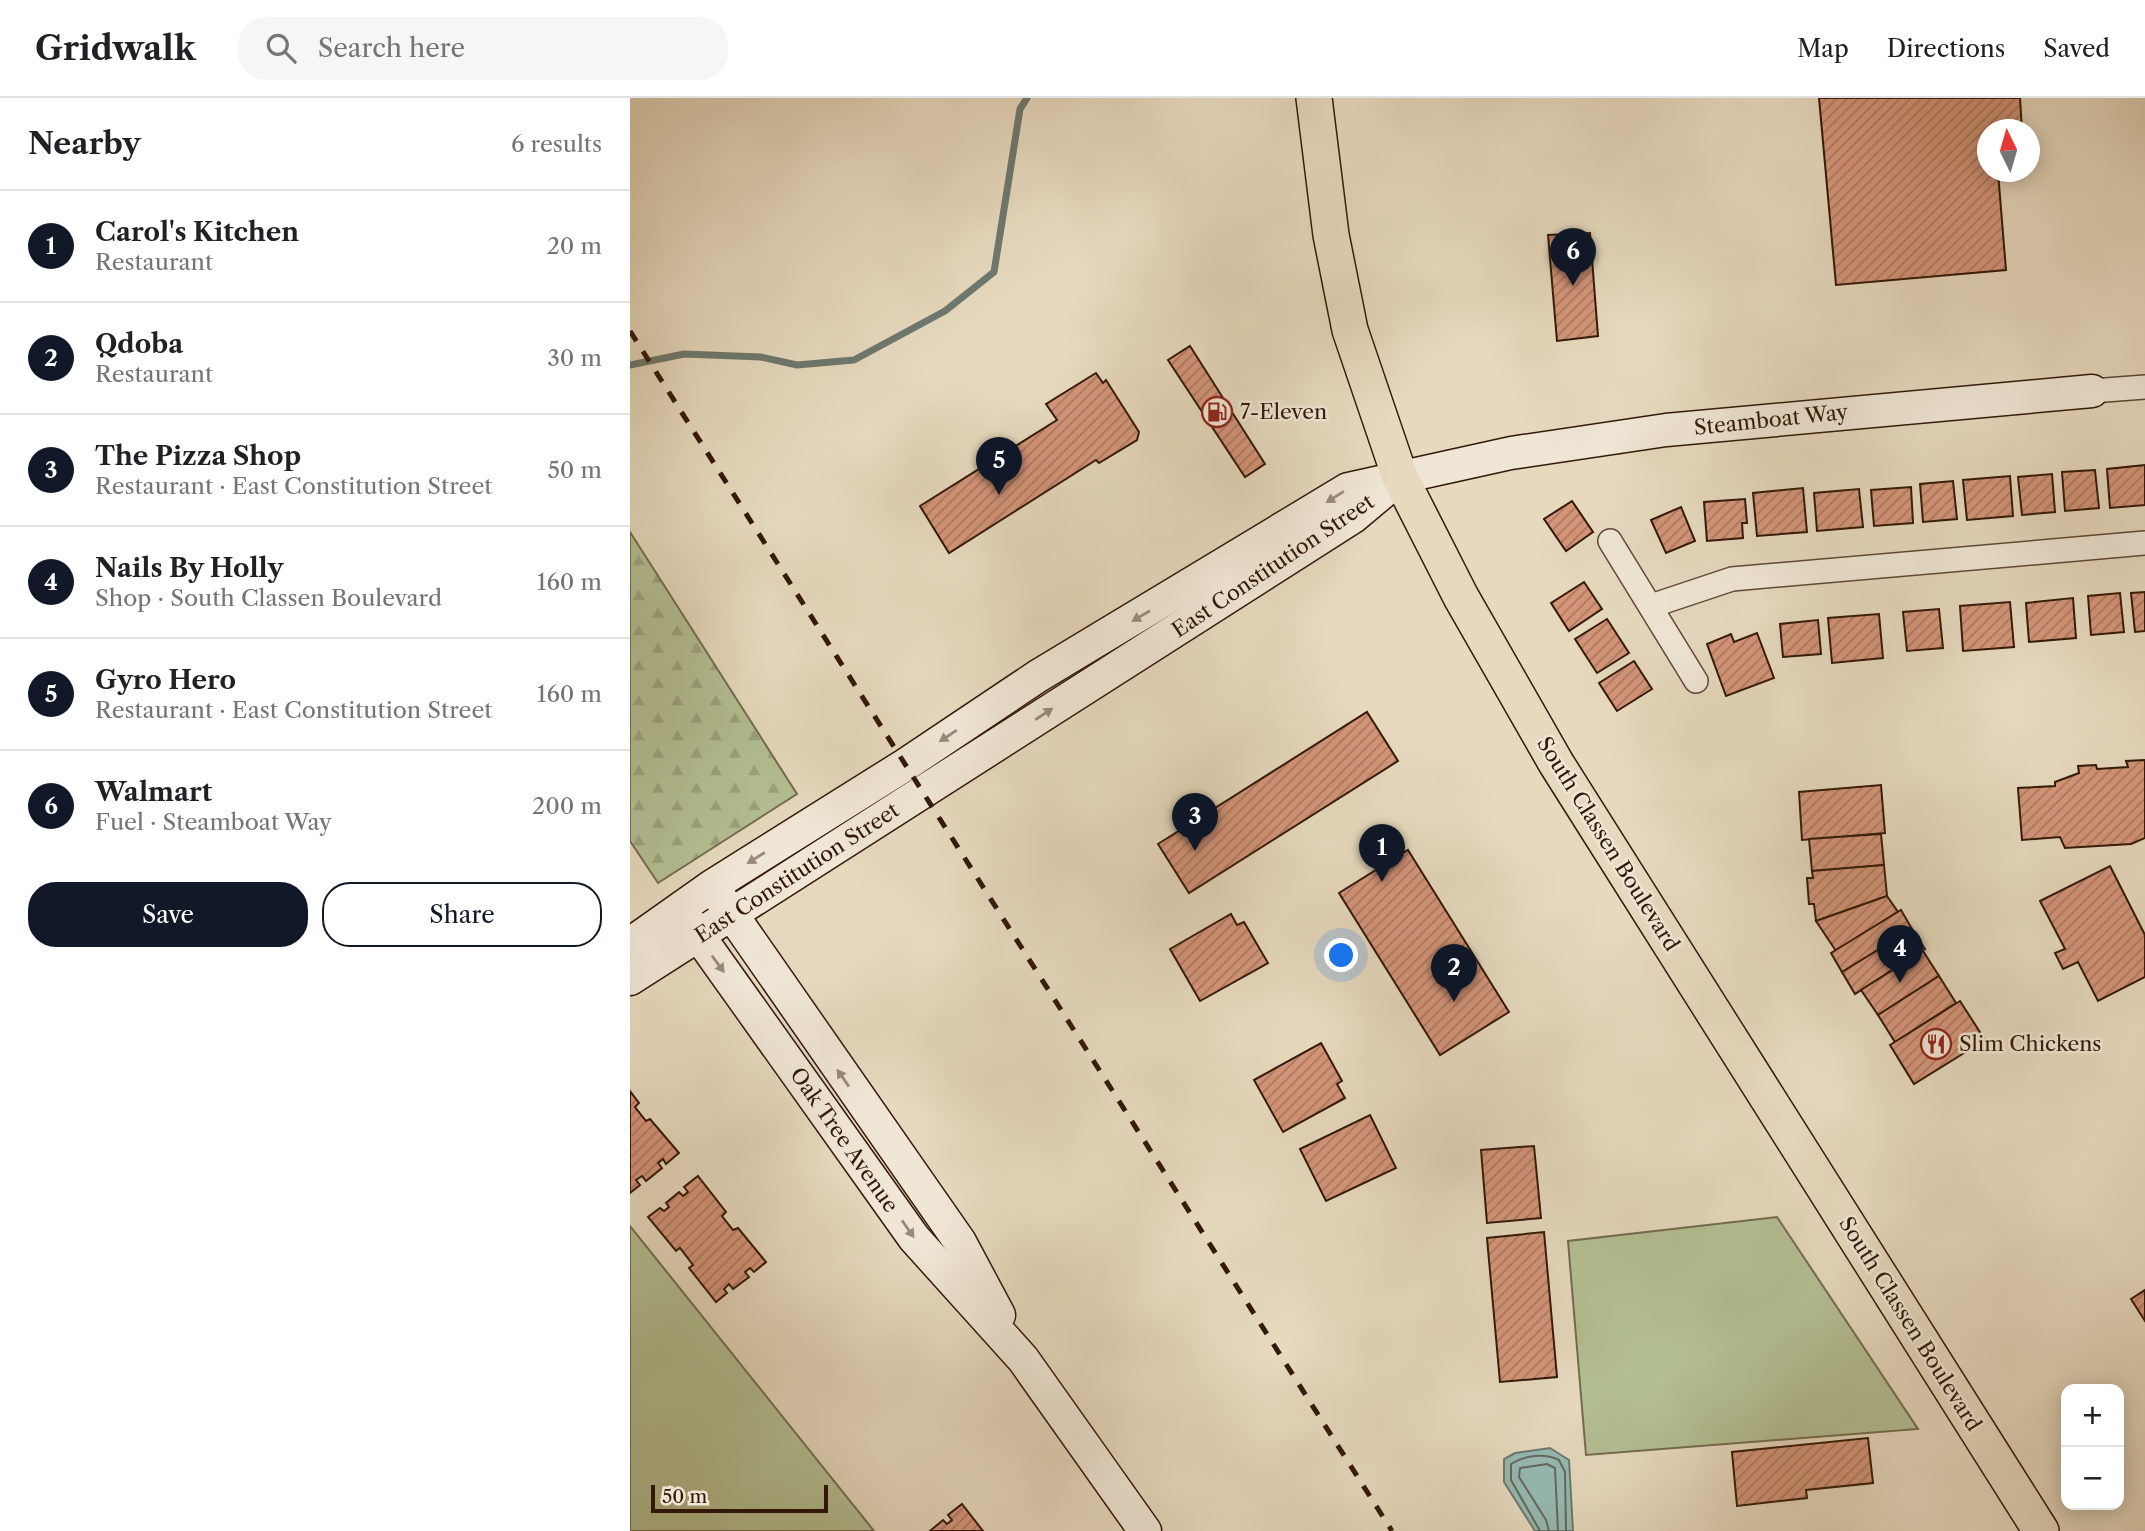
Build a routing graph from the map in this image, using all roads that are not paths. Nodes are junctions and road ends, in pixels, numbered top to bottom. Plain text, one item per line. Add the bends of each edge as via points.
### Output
1 (1314, 98) edge
2 (2145, 387) edge
3 (2092, 391) joint
4 (1400, 477) junction
5 (1610, 541) dead end
6 (2145, 543) edge
7 (1651, 606) junction
8 (1696, 681) dead end
9 (712, 886) junction
10 (679, 908) junction
11 (732, 915) junction
12 (698, 936) junction
13 (630, 944) edge
14 (630, 979) edge
15 (882, 1134) junction
16 (856, 1156) junction
17 (1023, 1359) junction
18 (1145, 1531) edge
19 (2041, 1531) edge

1 - 4 main road, South Classen Boulevard via 1331,235 1350,330
2 - 3 street, Steamboat Way
3 - 4 street, Steamboat Way via 1666,430 1511,453
4 -> 9 street, East Constitution Street via 1348,489 1038,676
11 -> 4 street, East Constitution Street via 1353,517
4 - 19 main road, South Classen Boulevard via 1461,597 1556,764
5 - 7 street
6 - 7 street via 1732,579
7 - 8 street
9 - 10 street, East Constitution Street
9 - 11 street, Oak Tree Avenue
10 - 12 street, Oak Tree Avenue
10 - 13 street, East Constitution Street
11 - 12 street, East Constitution Street
15 -> 11 street, Oak Tree Avenue
12 - 14 street, East Constitution Street
12 -> 16 street, Oak Tree Avenue
15 - 16 street
15 - 17 street, Oak Tree Avenue via 960,1242
16 -> 17 street, Oak Tree Avenue via 914,1238
17 - 18 street, Oak Tree Avenue

